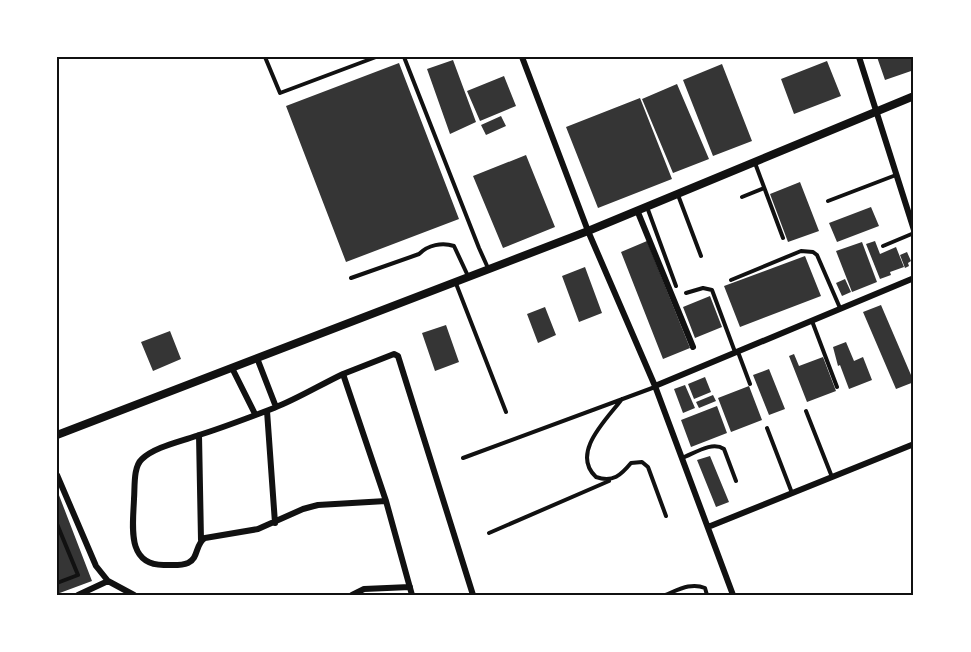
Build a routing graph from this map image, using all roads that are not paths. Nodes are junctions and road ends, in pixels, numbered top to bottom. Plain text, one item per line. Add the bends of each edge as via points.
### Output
1 (264, 57) edge
2 (375, 57) edge
3 (404, 57) edge
4 (522, 57) edge
5 (859, 57) edge
6 (914, 96) edge
7 (876, 111) junction
8 (755, 162) junction
9 (897, 175) junction
10 (764, 188) junction
11 (678, 194) junction
12 (742, 197) dead end
13 (828, 201) dead end
14 (646, 207) junction
15 (638, 210) junction
16 (588, 231) junction
17 (914, 232) edge
18 (783, 238) dead end
19 (883, 246) dead end
20 (701, 256) dead end
21 (488, 268) junction
22 (468, 276) junction
23 (351, 278) dead end
24 (914, 278) edge
25 (455, 280) junction
26 (731, 280) dead end
27 (676, 286) dead end
28 (686, 293) dead end
29 (840, 309) junction
30 (812, 321) junction
31 (693, 347) dead end
32 (737, 352) junction
33 (257, 358) junction
34 (232, 368) junction
35 (344, 374) junction
36 (750, 384) dead end
37 (655, 387) junction
38 (837, 387) dead end
39 (623, 399) junction
40 (276, 407) junction
41 (267, 411) junction
42 (806, 411) dead end
43 (507, 412) dead end
44 (255, 414) junction
45 (767, 428) dead end
46 (57, 435) edge
47 (199, 435) junction
48 (914, 444) edge
49 (463, 458) dead end
50 (682, 458) junction
51 (57, 475) edge
52 (832, 477) junction
53 (616, 478) junction
54 (736, 481) dead end
55 (792, 493) junction
56 (387, 501) junction
57 (666, 516) dead end
58 (275, 523) junction
59 (57, 524) edge
60 (708, 527) junction
61 (489, 533) dead end
62 (201, 540) junction
63 (108, 581) junction
64 (57, 584) edge
65 (410, 587) junction
66 (92, 592) edge
67 (78, 595) edge
68 (134, 595) edge
69 (352, 595) edge
70 (412, 595) edge
71 (473, 595) edge
72 (665, 595) edge
73 (707, 595) edge
74 (733, 595) edge

1 - 2 lane via 280,93
3 - 21 lane
4 - 16 street
5 - 7 street
6 - 7 street
7 - 8 street
7 - 9 street
8 - 10 lane
8 - 11 street
9 - 13 lane
9 - 17 street
10 - 12 lane
10 - 18 lane
11 - 14 street
11 - 20 lane
14 - 15 street
14 - 27 lane
15 - 16 street
15 - 31 street
16 - 21 street
16 - 37 street
17 - 19 lane
21 - 22 street
22 - 23 lane via 454,246 438,244
22 - 25 street
24 - 29 street
25 - 33 street
25 - 43 lane
26 - 29 lane via 801,251 813,252
28 - 32 lane via 703,288 712,290
29 - 30 street
30 - 32 street
30 - 38 lane
32 - 36 lane
32 - 37 street
33 - 34 street
33 - 40 street
34 - 44 street
34 - 46 street
35 - 40 street
35 - 56 street
35 - 71 street via 394,354 398,357
37 - 39 lane
37 - 50 street
39 - 49 lane
39 - 53 lane via 590,442 587,452 589,467 596,477
40 - 41 street
41 - 44 street
41 - 58 street
42 - 52 lane
44 - 47 street
45 - 55 lane
47 - 62 street
47 - 62 street via 140,461 136,470 133,537 137,552 159,566 191,561
48 - 52 street
50 - 54 lane via 714,445 720,447
50 - 60 street
51 - 63 street via 96,566
52 - 55 street
53 - 57 lane via 632,463 642,462 648,467
53 - 61 lane
55 - 60 street
56 - 58 street via 318,505
56 - 65 street
58 - 62 street
59 - 64 lane via 78,575
60 - 74 street
63 - 66 street
63 - 68 street
65 - 69 street via 364,589
65 - 70 street
66 - 67 street
72 - 73 lane via 698,585 705,588

